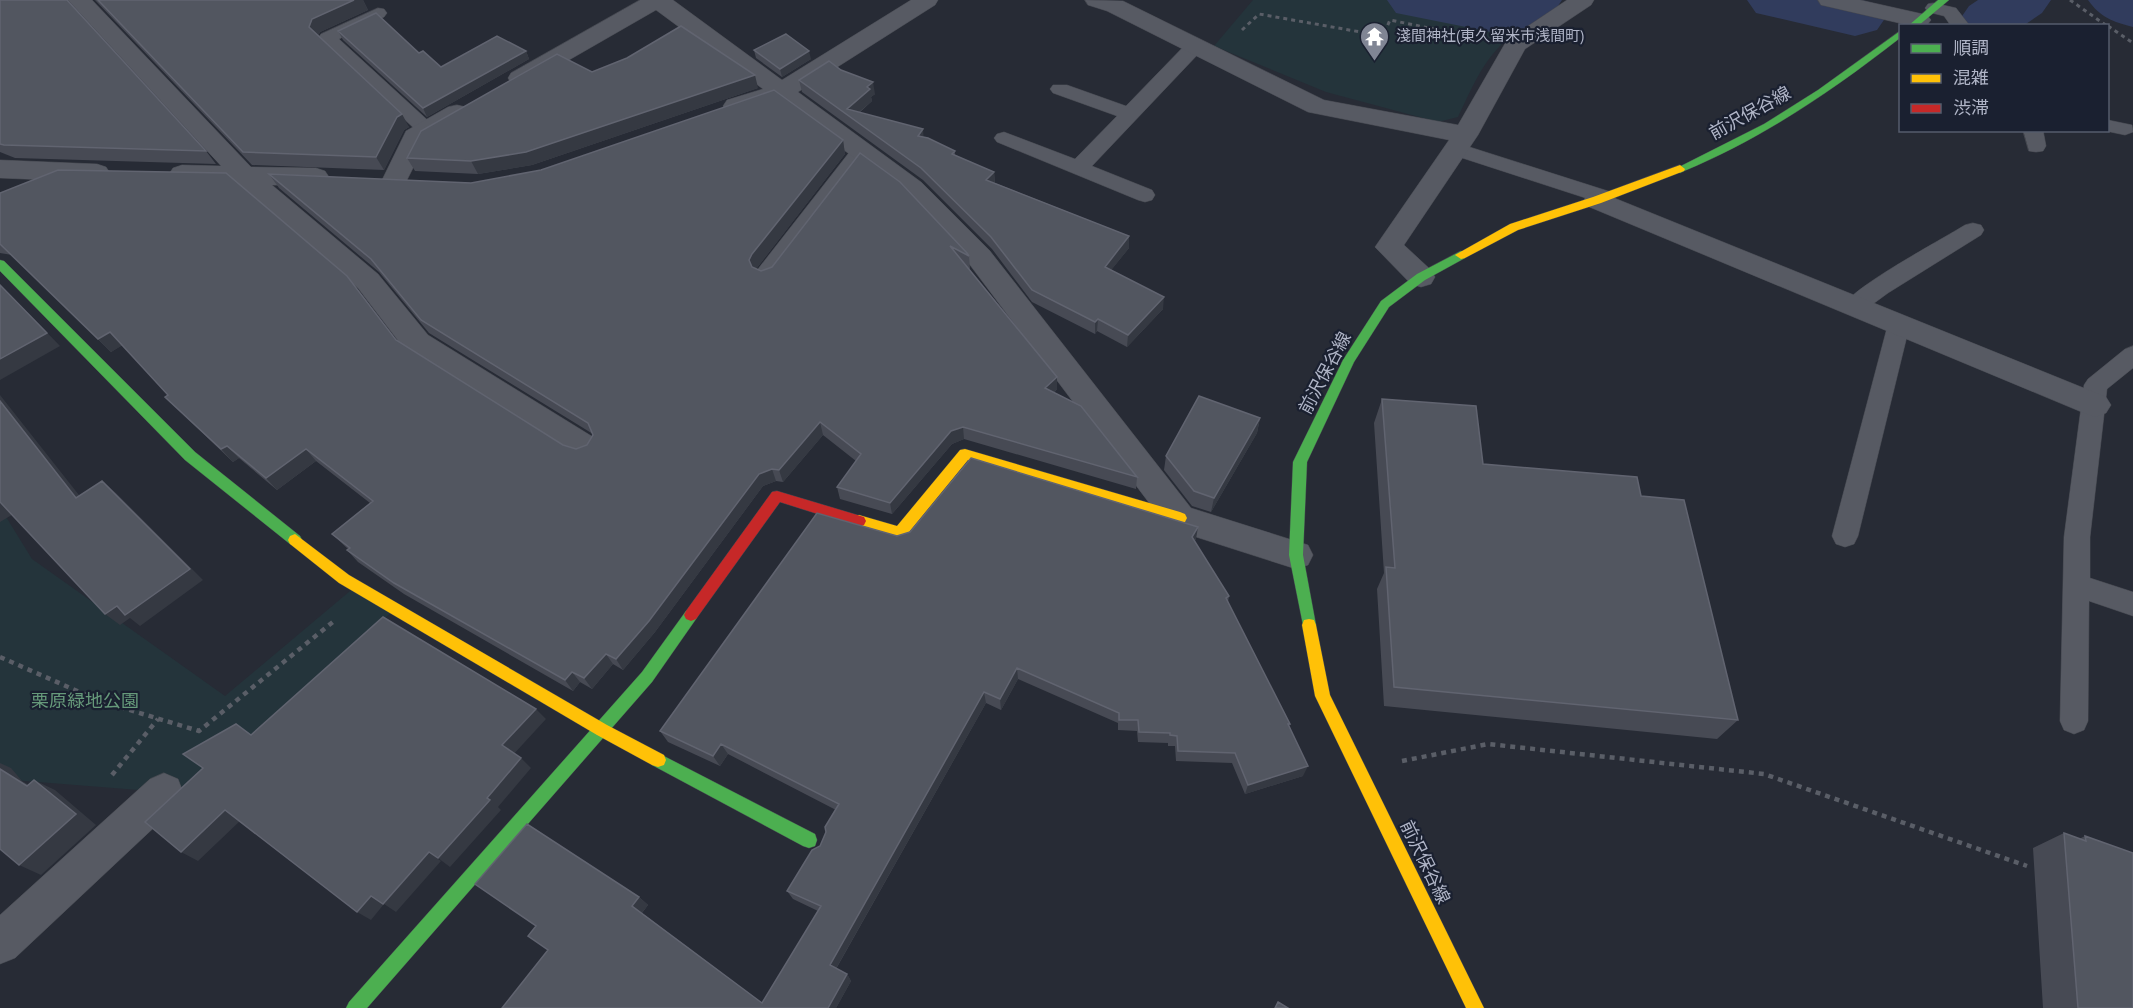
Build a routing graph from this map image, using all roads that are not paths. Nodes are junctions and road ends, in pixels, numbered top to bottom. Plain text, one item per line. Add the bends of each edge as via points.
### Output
1 (79, 0) edge
2 (657, 0) edge
3 (927, 0) edge
4 (1096, 0) edge
5 (1583, 0) edge
6 (1829, 0) edge
7 (378, 13) edge
8 (1936, 15) edge
9 (1899, 35) edge
10 (1206, 51) junction
11 (1060, 89) dead end
12 (780, 92) junction
13 (1129, 114) junction
14 (709, 115) edge
15 (427, 130) junction
16 (1004, 138) dead end
17 (1461, 142) junction
18 (862, 150) junction
19 (1078, 168) junction
20 (0, 169) edge
21 (65, 172) junction
22 (124, 173) edge
23 (159, 173) edge
24 (244, 175) junction
25 (337, 178) edge
26 (396, 181) edge
27 (1144, 195) dead end
28 (11, 196) edge
29 (1600, 199) junction
30 (1972, 230) dead end
31 (0, 264) edge
32 (766, 274) edge
33 (1421, 277) junction
34 (1854, 306) junction
35 (1899, 324) junction
36 (2133, 355) edge
37 (2095, 405) junction
38 (582, 446) edge
39 (1180, 518) junction
40 (1845, 536) dead end
41 (1296, 555) junction
42 (2077, 585) junction
43 (2133, 604) edge
44 (2074, 721) dead end
45 (602, 730) junction
46 (164, 792) dead end
47 (809, 840) dead end
48 (0, 943) edge
49 (355, 1008) edge
50 (1475, 1008) edge

1 - 24 street
2 - 12 street
2 - 15 street
3 - 12 street
4 - 10 street
5 - 17 street via 1515,45
6 - 8 street
7 - 15 lane via 327,38
9 - 29 street, 前沢保谷線 via 1765,130 1698,162
10 - 13 lane
10 - 17 street via 1317,106
11 - 13 lane
12 - 14 street
12 - 18 street
13 - 19 lane
15 - 26 street via 415,137
16 - 19 lane
17 - 29 lane
17 - 33 street via 1389,247
18 - 32 lane
18 - 39 street via 912,188 981,258
19 - 27 lane
20 - 21 street
21 - 22 street
21 - 28 street
23 - 24 street
24 - 25 street
24 - 38 street via 368,281 417,343
29 - 33 street, 前沢保谷線 via 1514,227
29 - 34 street
30 - 34 lane
31 - 45 street via 190,456 344,579
33 - 41 street, 前沢保谷線 via 1385,304 1348,360 1300,462
34 - 35 street
35 - 37 street
35 - 40 lane
36 - 37 lane via 2096,385
37 - 42 lane via 2077,537
39 - 41 street
39 - 45 street via 965,454 900,533 777,496 647,677
41 - 50 street, 前沢保谷線 via 1323,696
42 - 43 lane
42 - 44 lane
45 - 47 street
45 - 49 street
46 - 48 street

